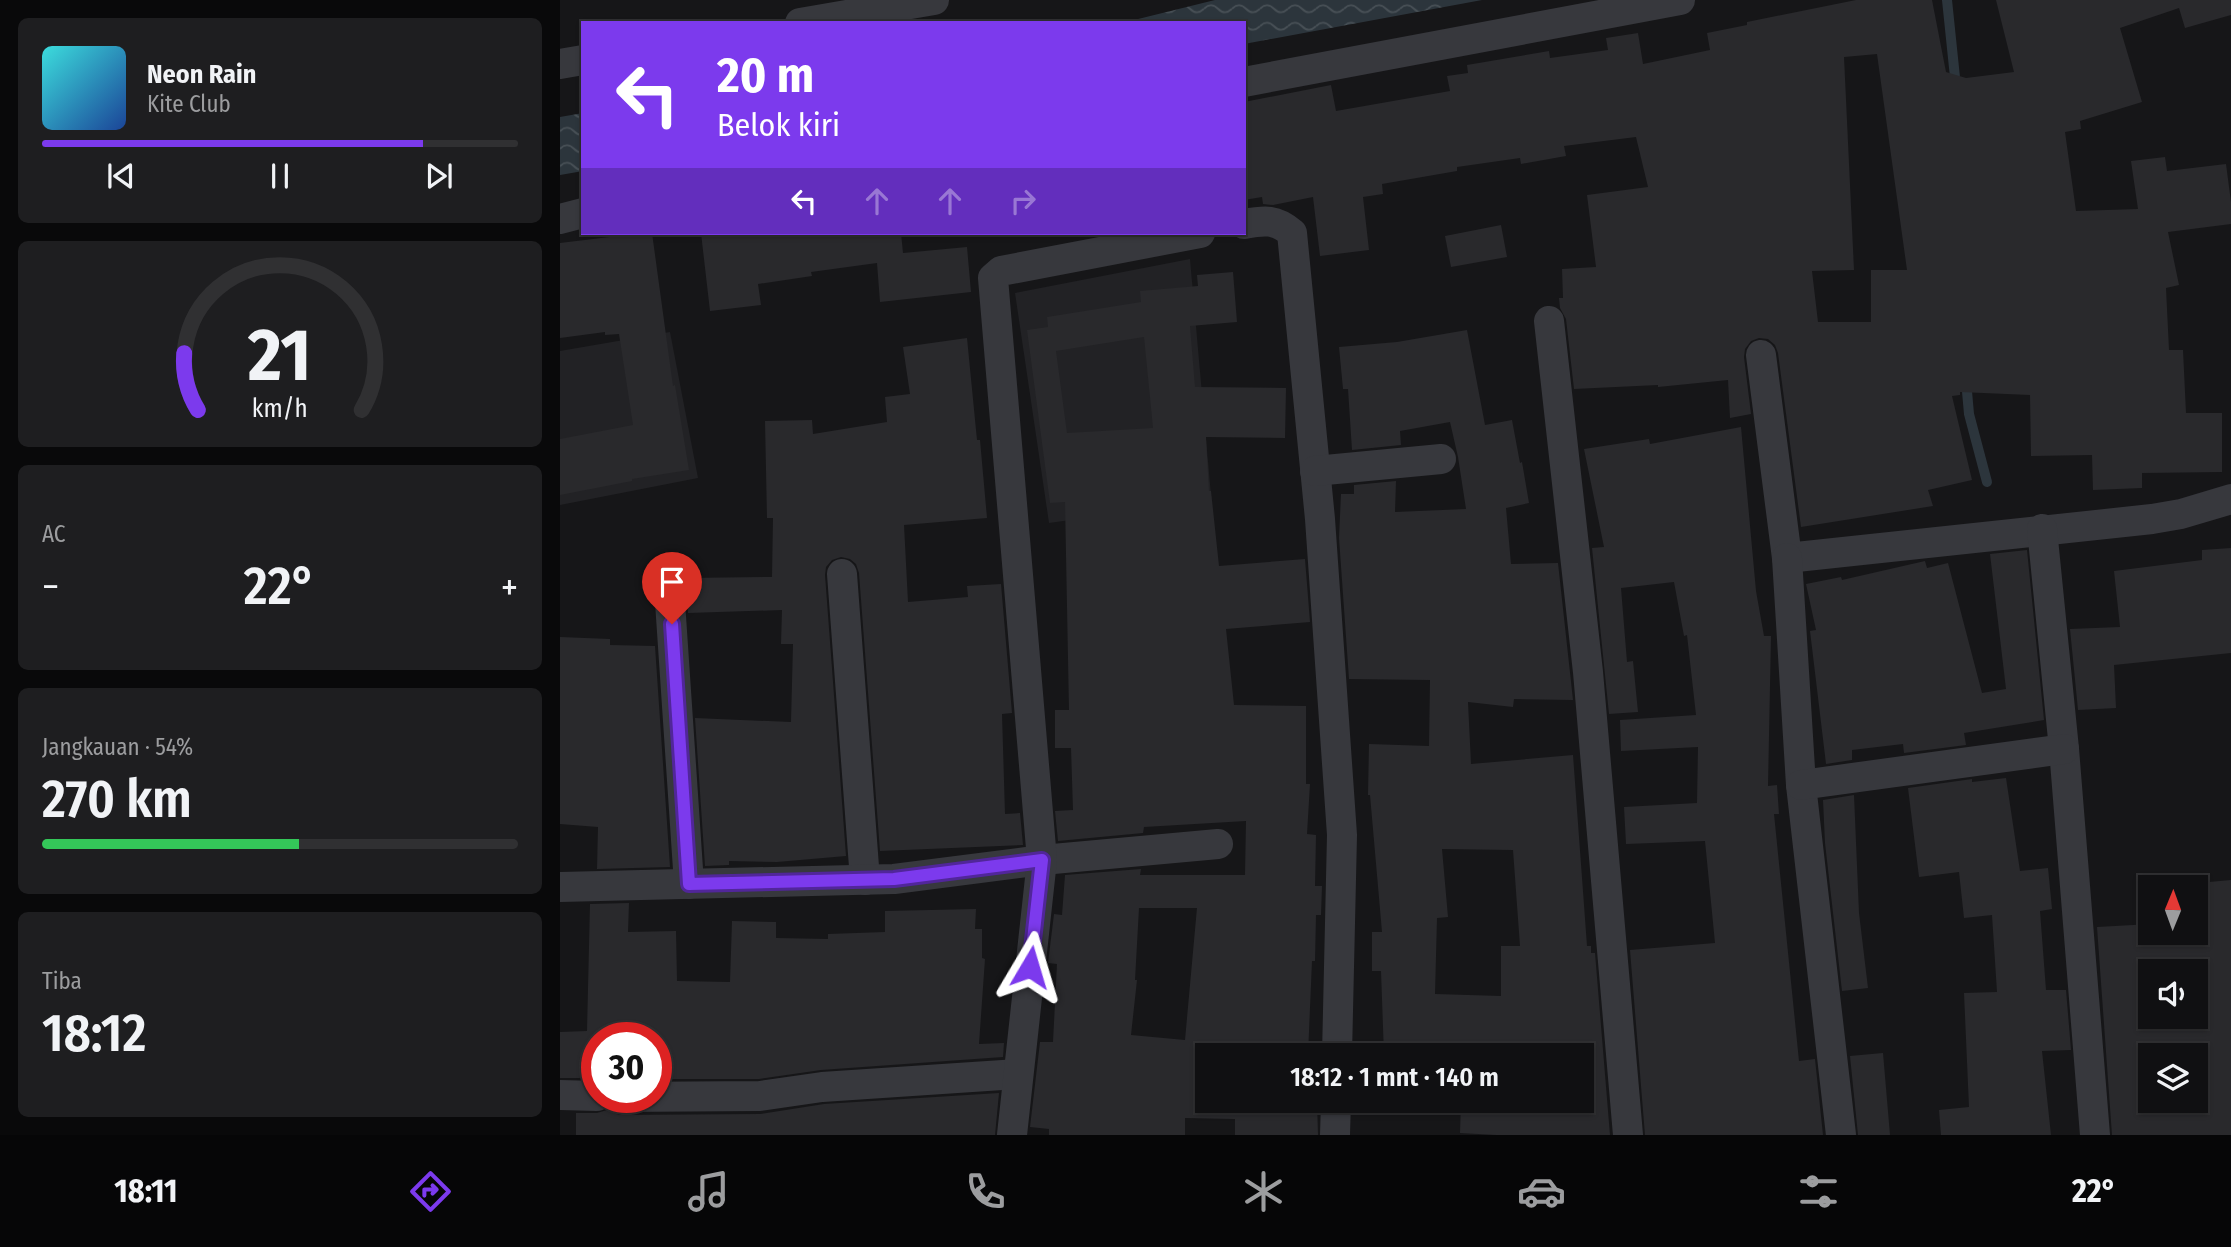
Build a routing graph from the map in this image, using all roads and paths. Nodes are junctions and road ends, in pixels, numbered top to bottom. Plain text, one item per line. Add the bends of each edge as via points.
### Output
1 (934, 0) edge
2 (1680, 0) edge
3 (812, 21) edge
4 (581, 60) edge
5 (560, 64) edge
6 (1246, 82) edge
7 (581, 214) edge
8 (560, 219) edge
9 (1246, 224) edge
10 (1186, 235) edge
11 (1549, 321) dead end
12 (1761, 355) dead end
13 (1441, 459) dead end
14 (1315, 471) junction
15 (2231, 499) edge
16 (2042, 529) junction
17 (1787, 558) junction
18 (668, 572) dead end
19 (842, 574) dead end
20 (2064, 749) junction
21 (1801, 785) junction
22 (1218, 844) dead end
23 (1042, 860) junction
24 (865, 880) junction
25 (689, 884) junction
26 (560, 887) edge
27 (1337, 1043) edge
28 (1018, 1074) junction
29 (560, 1095) edge
30 (581, 1096) edge
31 (672, 1097) edge
32 (1336, 1113) edge
33 (1012, 1135) edge
34 (1335, 1135) edge
35 (1628, 1135) edge
36 (1841, 1135) edge
37 (2095, 1135) edge

1 - 3 street
2 - 6 street
4 - 5 street
7 - 8 street
9 - 14 street via 1279,222 1292,233
10 - 23 street via 1001,271 993,278
11 - 35 street via 1588,672
12 - 17 street
13 - 14 street
14 - 27 street via 1342,835
15 - 16 street via 2152,519
16 - 17 street
16 - 20 street
17 - 21 street
18 - 25 street
19 - 24 street
20 - 21 street
20 - 37 street
21 - 36 street
22 - 23 street
23 - 24 street
23 - 28 street
24 - 25 street
25 - 26 street
28 - 31 street via 822,1087 760,1096
28 - 33 street
29 - 30 street
32 - 34 street

